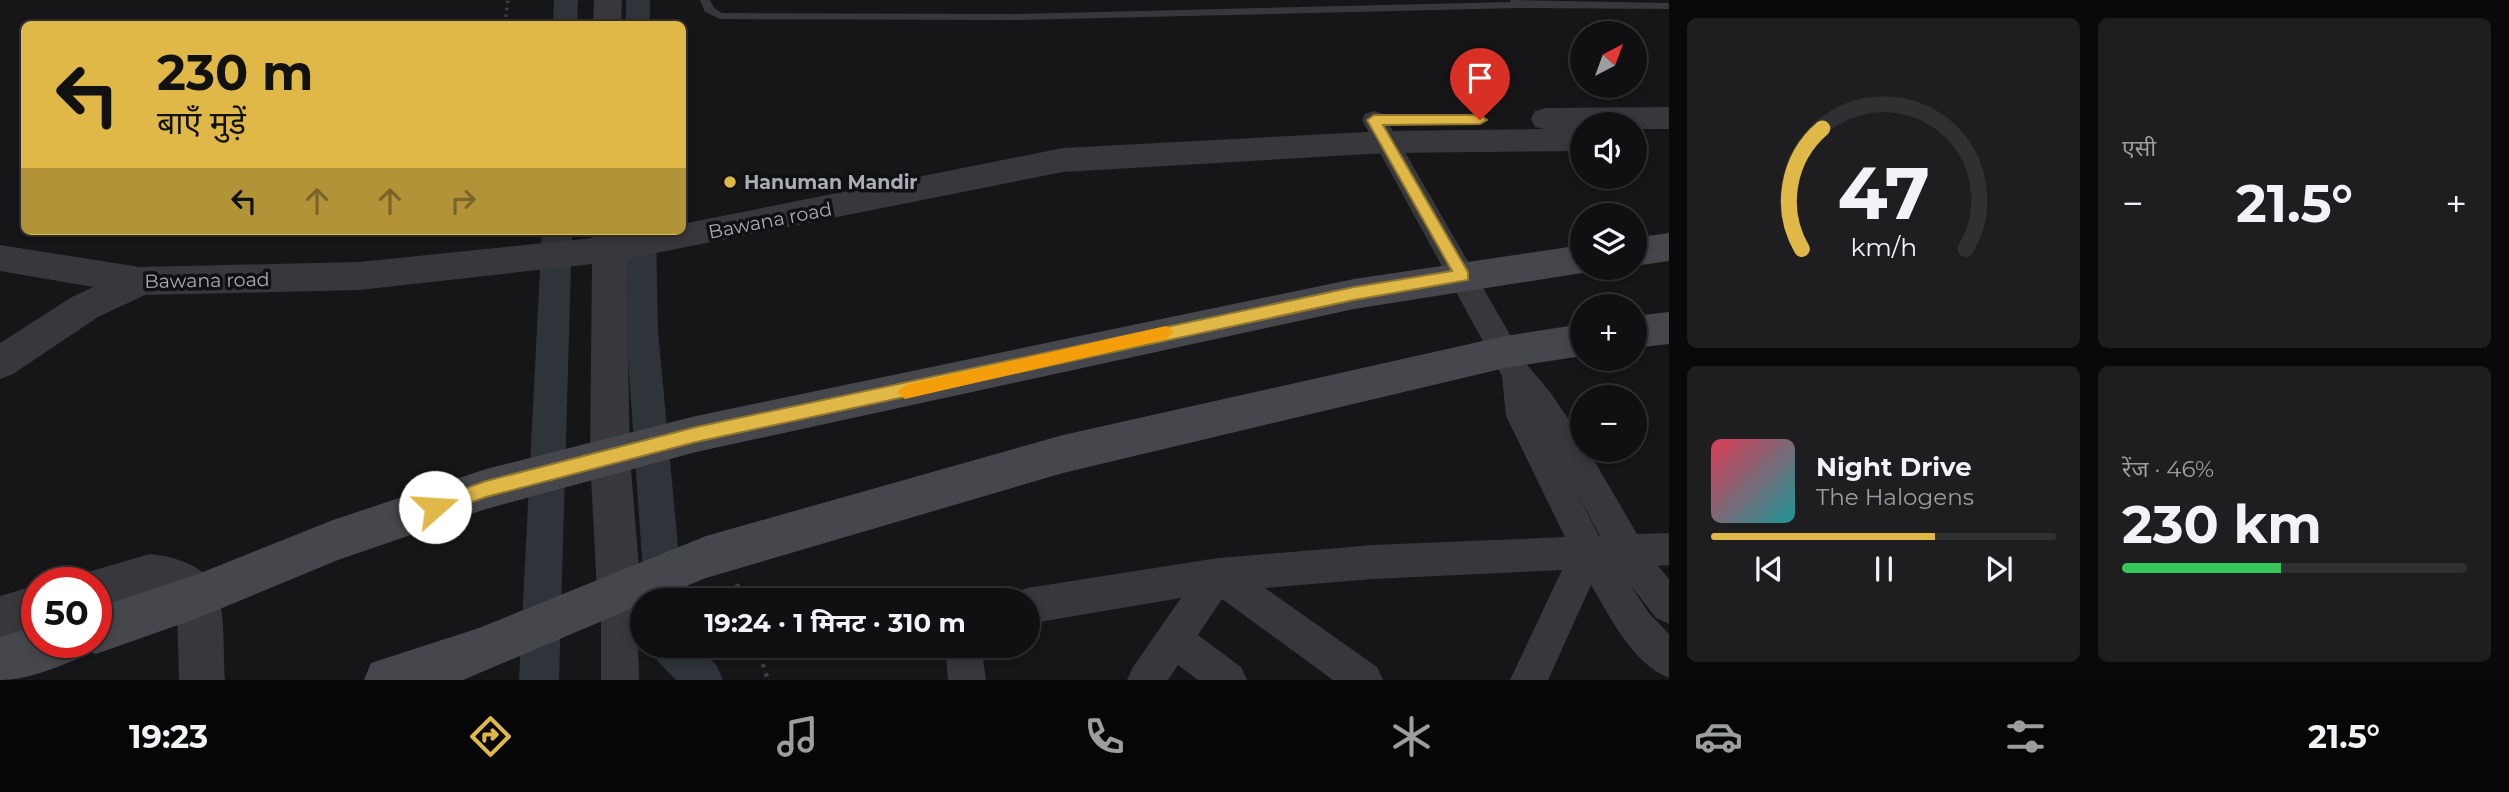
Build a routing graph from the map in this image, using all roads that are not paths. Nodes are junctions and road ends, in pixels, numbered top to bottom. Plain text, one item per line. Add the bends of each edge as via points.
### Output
1 (608, 0) edge
2 (705, 0) edge
3 (1517, 3) edge
4 (1669, 6) edge
5 (607, 21) edge
6 (1669, 118) edge
7 (1380, 131) junction
8 (1570, 139) edge
9 (1669, 139) edge
10 (1647, 140) edge
11 (686, 216) edge
12 (686, 229) edge
13 (0, 232) edge
14 (631, 235) edge
15 (603, 238) edge
16 (1669, 247) edge
17 (1647, 250) edge
18 (0, 258) edge
19 (1570, 261) edge
20 (123, 271) junction
21 (1463, 276) junction
22 (1669, 328) edge
23 (1647, 331) edge
24 (1570, 345) edge
25 (0, 352) edge
26 (0, 363) edge
27 (1511, 364) junction
28 (613, 457) junction
29 (1669, 549) edge
30 (1628, 550) junction
31 (1589, 551) junction
32 (1218, 575) junction
33 (112, 585) edge
34 (621, 590) junction
35 (198, 596) junction
36 (1040, 604) edge
37 (1669, 606) edge
38 (21, 612) edge
39 (0, 618) edge
40 (112, 626) edge
41 (1174, 639) junction
42 (21, 654) edge
43 (964, 658) edge
44 (1669, 660) edge
45 (0, 661) edge
46 (202, 680) edge
47 (387, 680) edge
48 (620, 680) edge
49 (967, 680) edge
50 (1146, 680) edge
51 (1228, 680) edge
52 (1364, 680) edge
53 (1529, 680) edge

1 - 5 street
2 - 3 lane via 709,10 720,16 1018,17
3 - 4 lane
6 - 7 street, Bawana road
7 - 8 street, Bawana road
7 - 11 street, Bawana road via 1052,139
7 - 12 street, Bawana road via 1063,160 790,218
7 - 21 street
9 - 10 street
13 - 20 street, Bawana road
14 - 15 street, Bawana road
15 - 20 street, Bawana road via 359,276
15 - 28 street
16 - 17 main road
18 - 20 street, Bawana road
19 - 21 main road
20 - 25 street
20 - 26 street via 85,307
21 - 27 street
21 - 28 main road via 1341,296 696,434
22 - 23 main road
24 - 27 main road
27 - 30 street via 1546,410
27 - 31 street via 1522,416
27 - 34 main road via 1063,454 706,557
28 - 34 street
28 - 35 main road via 486,489 333,541
29 - 30 street
30 - 31 street
30 - 37 street
31 - 32 street
31 - 44 street via 1636,626
31 - 53 street
32 - 36 street
32 - 41 street
32 - 52 street
33 - 35 street via 150,575 175,578
34 - 47 main road via 480,651
34 - 48 street
35 - 40 main road
35 - 46 street
38 - 39 street
41 - 50 street
41 - 51 street
42 - 45 main road
43 - 49 street

